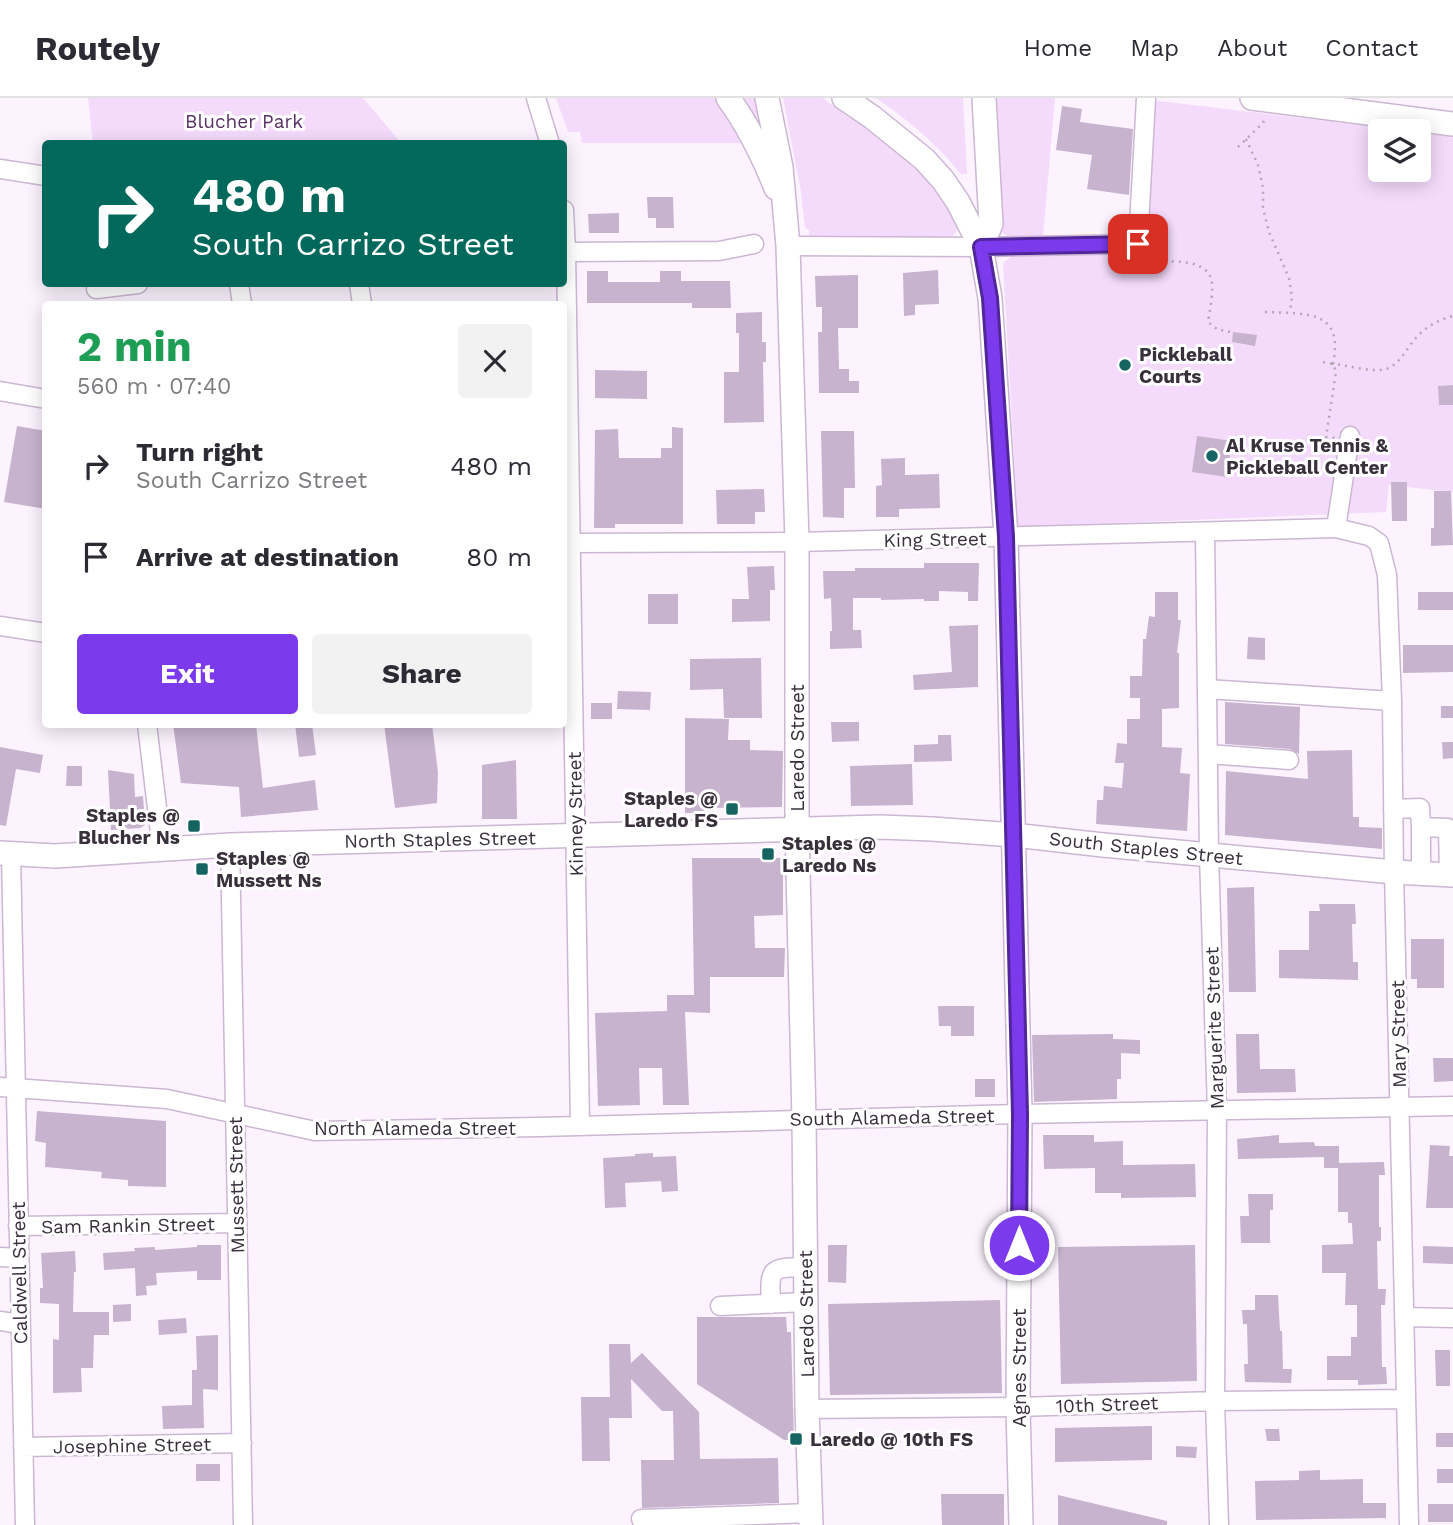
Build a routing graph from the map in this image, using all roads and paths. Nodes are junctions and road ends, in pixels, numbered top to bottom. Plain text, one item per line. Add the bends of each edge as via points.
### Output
1 (536, 98) edge
2 (728, 98) edge
3 (767, 98) edge
4 (844, 98) edge
5 (984, 98) edge
6 (1146, 98) edge
7 (1260, 99) edge
8 (866, 107) edge
9 (1453, 124) edge
10 (1246, 139) junction
11 (549, 140) edge
12 (1238, 147) dead end
13 (0, 169) edge
14 (42, 175) edge
15 (786, 214) junction
16 (754, 244) dead end
17 (1137, 244) junction
18 (788, 246) junction
19 (981, 247) junction
20 (567, 252) edge
21 (122, 287) edge
22 (96, 292) edge
23 (1265, 312) dead end
24 (1290, 313) junction
25 (1453, 316) edge
26 (1231, 332) dead end
27 (1323, 362) dead end
28 (1333, 364) junction
29 (0, 391) edge
30 (42, 398) edge
31 (1350, 438) joint
32 (567, 509) edge
33 (1336, 528) junction
34 (1205, 532) junction
35 (1006, 537) junction
36 (797, 542) junction
37 (570, 543) junction
38 (1379, 543) joint
39 (0, 626) edge
40 (42, 632) edge
41 (1207, 689) junction
42 (1392, 701) junction
43 (147, 728) edge
44 (1208, 754) junction
45 (1289, 760) dead end
46 (1393, 809) junction
47 (1421, 828) junction
48 (797, 829) junction
49 (1014, 835) junction
50 (575, 836) junction
51 (230, 845) junction
52 (162, 850) junction
53 (5, 853) edge
54 (1209, 855) junction
55 (1394, 872) junction
56 (1421, 874) junction
57 (1451, 875) edge
58 (8, 1088) edge
59 (1453, 1106) edge
60 (1399, 1108) junction
61 (1217, 1110) junction
62 (235, 1114) junction
63 (1020, 1114) junction
64 (804, 1119) junction
65 (580, 1125) junction
66 (540, 1127) joint
67 (237, 1223) junction
68 (18, 1226) junction
69 (0, 1257) edge
70 (19, 1258) junction
71 (806, 1267) junction
72 (806, 1302) junction
73 (771, 1304) junction
74 (720, 1306) dead end
75 (1404, 1317) junction
76 (1453, 1318) edge
77 (0, 1321) edge
78 (20, 1324) junction
79 (1406, 1399) junction
80 (1215, 1401) junction
81 (1018, 1407) junction
82 (807, 1409) junction
83 (242, 1443) junction
84 (23, 1447) junction
85 (641, 1519) dead end
86 (811, 1519) edge
87 (25, 1525) edge
88 (243, 1525) edge
89 (1021, 1525) edge
90 (1219, 1525) edge
91 (1409, 1525) edge

1 - 11 street
2 - 15 main road via 754,138
3 - 15 main road, Laredo Street via 782,167
4 - 8 main road
5 - 19 main road via 990,224
6 - 17 street
7 - 9 main road
7 - 10 path via 1266,116
8 - 19 main road via 943,180
10 - 12 path
10 - 24 path via 1264,188 1269,232 1289,278
13 - 14 street
15 - 18 main road, Laredo Street
16 - 20 street via 719,251
17 - 19 street
17 - 26 path via 1140,263 1175,260 1208,272 1212,285 1208,321
18 - 19 street
18 - 36 main road, Laredo Street
19 - 35 main road, Agnes Street via 990,298
21 - 22 street
23 - 24 path
24 - 28 path via 1319,317 1332,328
25 - 28 path via 1426,328 1388,368
27 - 28 path
28 - 31 path via 1336,372 1326,437
29 - 30 street
31 - 33 street
32 - 37 street, Kinney Street
33 - 34 street, King Street
33 - 38 street, King Street
34 - 35 street, King Street
34 - 41 street, Marguerite Street
35 - 36 street, King Street
35 - 49 main road, Agnes Street
36 - 37 street, King Street
36 - 48 main road, Laredo Street
37 - 50 street, Kinney Street
38 - 42 street, Mary Street via 1387,575
39 - 40 street
41 - 42 street
41 - 44 street, Marguerite Street
42 - 46 street, Mary Street
43 - 52 street
44 - 45 street
44 - 54 street, Marguerite Street
46 - 47 street via 1420,808
46 - 55 street, Mary Street
47 - 56 street
47 - 57 street via 1448,828
48 - 49 main road, South Staples Street via 880,827
48 - 50 main road, North Staples Street
48 - 64 main road, Laredo Street
49 - 54 main road, South Staples Street
49 - 63 main road, Agnes Street
50 - 51 main road, North Staples Street
50 - 65 street, Kinney Street
51 - 52 main road, North Staples Street
51 - 62 street, Mussett Street
52 - 53 main road, North Staples Street via 55,856
53 - 58 street, Caldwell Street
54 - 55 main road, South Staples Street
54 - 61 street, Marguerite Street
55 - 56 main road, South Staples Street
55 - 60 street, Mary Street
56 - 57 main road, South Staples Street
58 - 62 street, North Alameda Street via 167,1099
58 - 68 street, Caldwell Street
59 - 60 street, South Alameda Street
60 - 61 street, South Alameda Street
60 - 75 street, Mary Street
61 - 63 street, South Alameda Street
61 - 80 street, Marguerite Street
62 - 66 street, North Alameda Street via 315,1131
62 - 67 street, Mussett Street
63 - 64 street, South Alameda Street
63 - 81 main road, Agnes Street
64 - 65 street, South Alameda Street
64 - 71 main road, Laredo Street
65 - 66 street, South Alameda Street
67 - 68 street, Sam Rankin Street
67 - 83 street, Mussett Street
68 - 70 street, Caldwell Street
69 - 70 street
70 - 78 street, Caldwell Street
71 - 72 main road, Laredo Street
71 - 73 street via 772,1273
72 - 73 street
72 - 82 main road, Laredo Street
73 - 74 street
75 - 76 street
75 - 79 street, Mary Street
77 - 78 street
78 - 84 street, Caldwell Street
79 - 80 street, 10th Street
79 - 91 street, Mary Street
80 - 81 street, 10th Street
80 - 90 street, Marguerite Street
81 - 82 street, 10th Street
81 - 89 main road, Agnes Street
82 - 86 main road, Laredo Street
83 - 84 street, Josephine Street
83 - 88 street, Mussett Street
84 - 87 street, Caldwell Street
85 - 86 street

